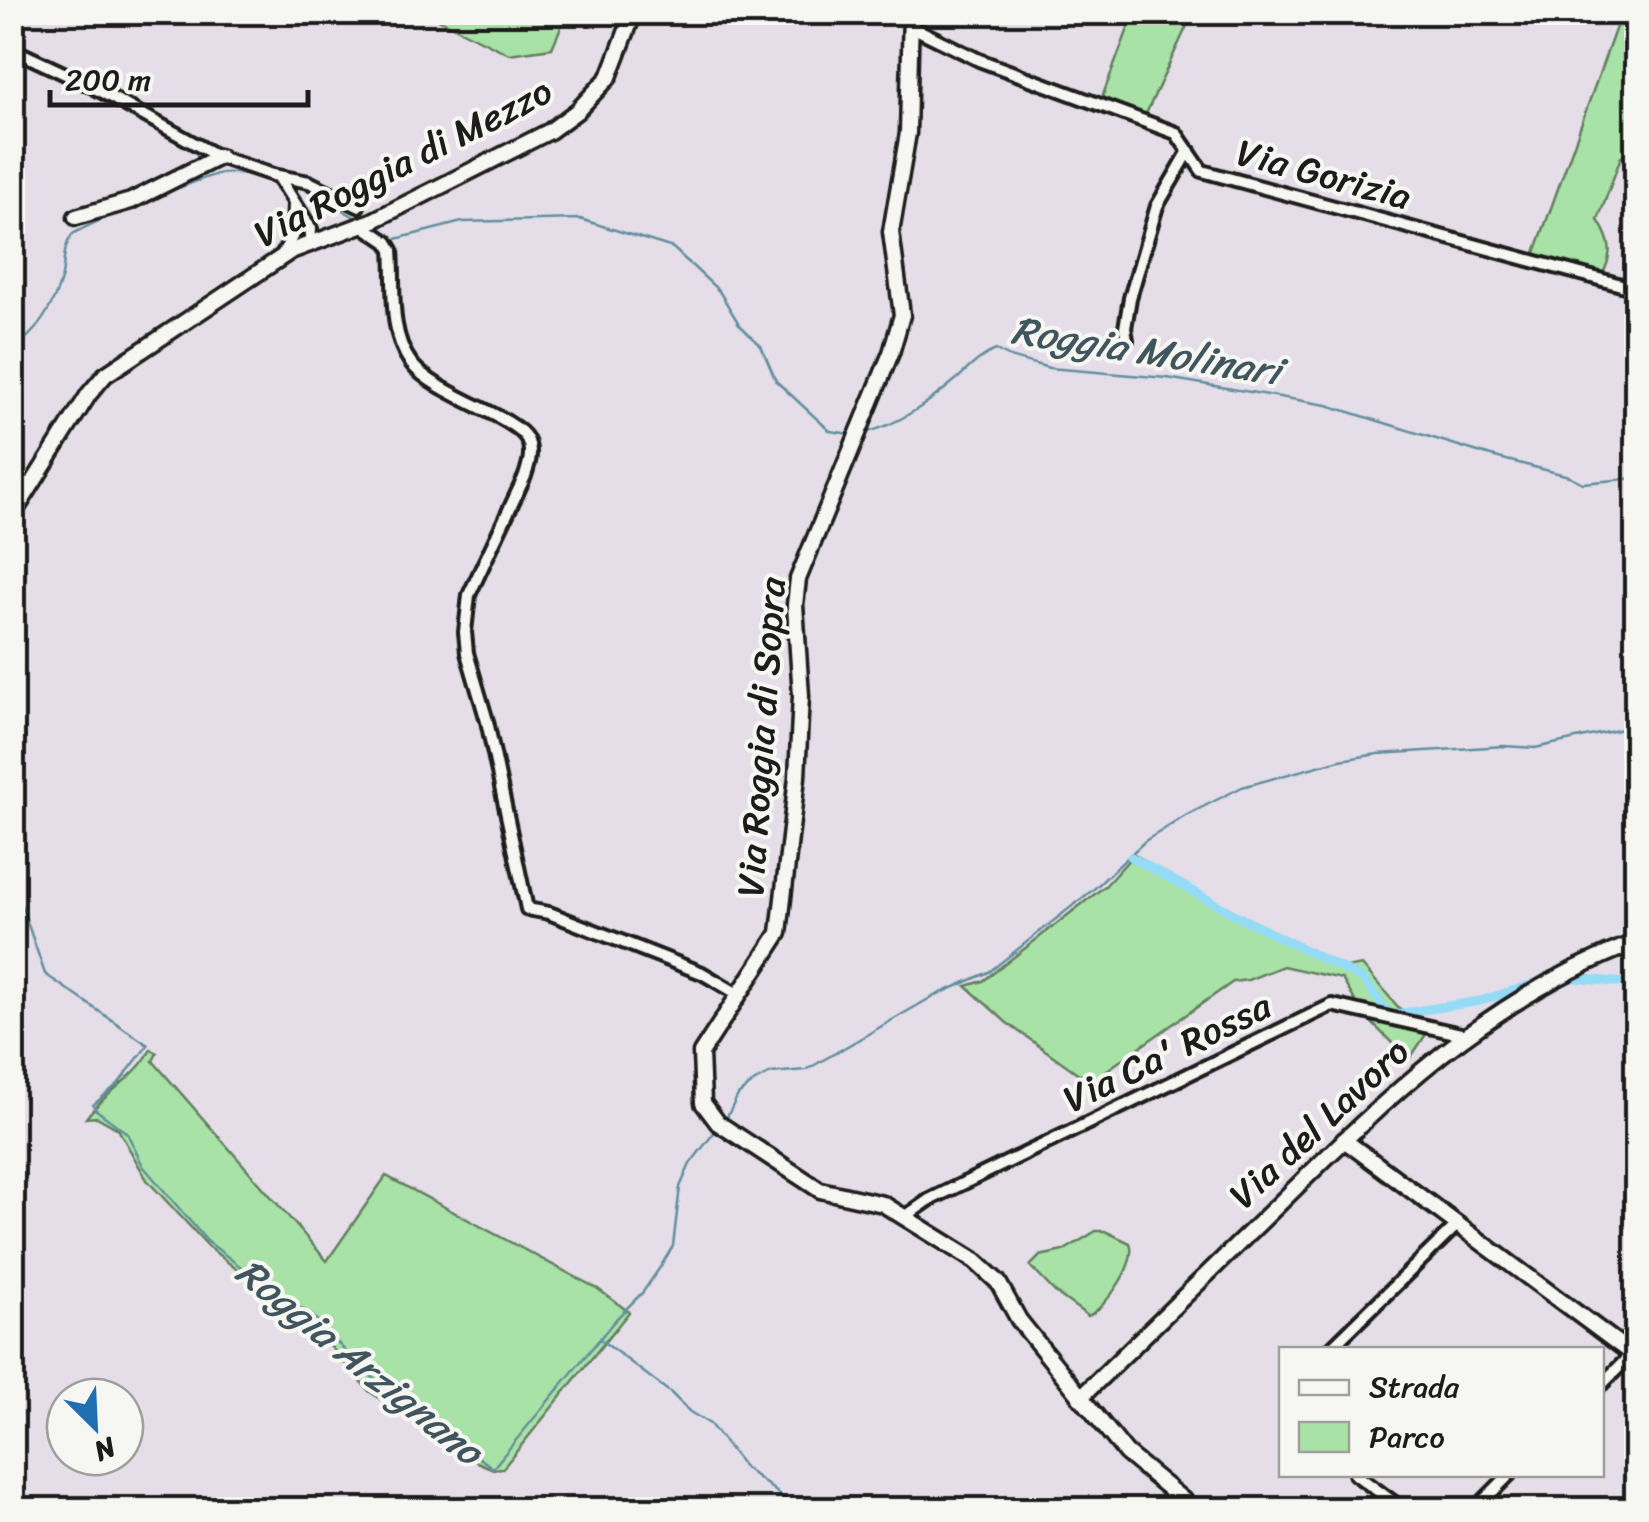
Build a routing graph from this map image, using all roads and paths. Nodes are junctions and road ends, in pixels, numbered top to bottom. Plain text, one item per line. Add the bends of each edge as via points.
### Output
1 (634, 12) edge
2 (910, 19) edge
3 (12, 49) edge
4 (1188, 152) junction
5 (219, 157) junction
6 (278, 176) junction
7 (294, 202) junction
8 (358, 206) dead end
9 (76, 217) dead end
10 (362, 225) junction
11 (310, 244) junction
12 (277, 260) junction
13 (1636, 290) edge
14 (1127, 340) dead end
15 (12, 516) edge
16 (1636, 942) edge
17 (738, 994) junction
18 (1465, 1035) junction
19 (1344, 1140) junction
20 (906, 1216) junction
21 (1458, 1224) junction
22 (1332, 1347) edge
23 (1634, 1355) edge
24 (1604, 1382) edge
25 (1080, 1398) junction
26 (1359, 1477) edge
27 (1507, 1477) edge
28 (1195, 1510) edge
29 (1404, 1510) edge
30 (1474, 1510) edge

1 - 10 street, Via Roggia di Mezzo via 608,78 577,111 550,131
2 - 4 street, Via Gorizia via 979,60 1176,133
2 - 17 street, Via Roggia di Sopra via 908,133 890,232 902,314 798,580 797,777 779,932
3 - 5 street
4 - 13 street, Via Gorizia via 1202,171
4 - 14 street via 1157,206 1130,298
5 - 6 street
5 - 9 street via 131,200
6 - 7 street
6 - 8 street via 310,182
7 - 10 street via 324,231
7 - 11 street via 300,233
7 - 12 street via 293,235
10 - 11 street, Via Roggia di Mezzo
10 - 17 street via 392,250 396,322 411,362 442,388 517,428 529,444 526,476 469,596 465,632 527,909 702,973
11 - 12 street, Via Roggia di Mezzo
12 - 15 street, Via Roggia di Mezzo via 105,374
16 - 18 street, Via del Lavoro via 1552,980
17 - 20 street, Via Roggia di Sopra via 700,1053 703,1103 718,1123 820,1190
18 - 19 street, Via del Lavoro
18 - 20 street, Via Ca' Rossa via 1332,1005
19 - 21 street
19 - 25 street, Via del Lavoro
20 - 25 street via 998,1282
21 - 22 street
21 - 23 street
23 - 24 street
25 - 28 street via 1135,1461
26 - 29 street
27 - 30 street

